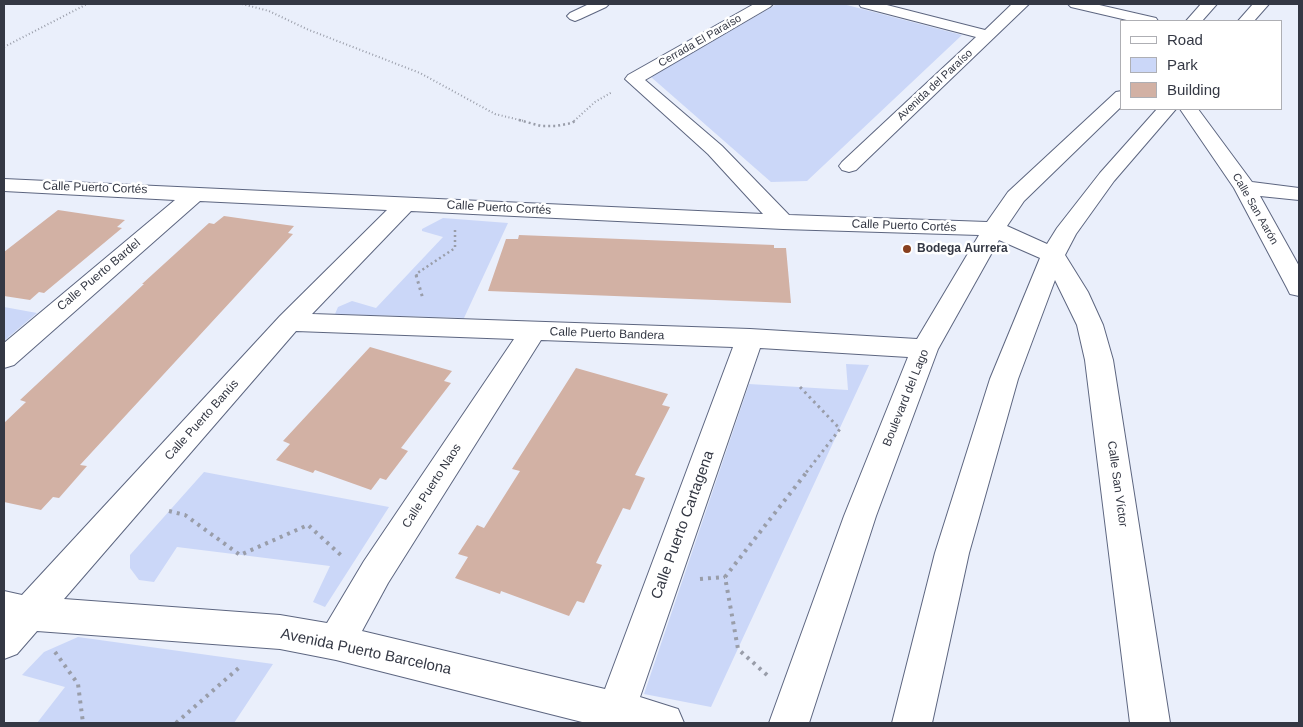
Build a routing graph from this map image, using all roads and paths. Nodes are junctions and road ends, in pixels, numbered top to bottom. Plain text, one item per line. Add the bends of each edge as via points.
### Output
1 (87, 4) edge
2 (242, 4) edge
3 (601, 4) edge
4 (765, 4) edge
5 (866, 4) edge
6 (1021, 4) edge
7 (1076, 4) edge
8 (1210, 4) edge
9 (1261, 4) edge
10 (574, 16) dead end
11 (1146, 20) edge
12 (1195, 20) edge
13 (1247, 20) edge
14 (987, 36) junction
15 (4, 47) edge
16 (634, 79) junction
17 (1120, 98) edge
18 (1166, 110) edge
19 (1191, 110) edge
20 (849, 166) dead end
21 (4, 185) edge
22 (32, 186) junction
23 (1245, 188) junction
24 (196, 192) junction
25 (1299, 194) edge
26 (406, 203) junction
27 (4, 206) edge
28 (460, 206) junction
29 (783, 222) junction
30 (994, 229) junction
31 (1053, 255) junction
32 (1299, 288) edge
33 (426, 308) dead end
34 (289, 322) junction
35 (533, 331) junction
36 (750, 338) junction
37 (925, 349) junction
38 (4, 358) edge
39 (800, 387) dead end
40 (168, 511) dead end
41 (376, 572) junction
42 (16, 610) edge
43 (280, 632) junction
44 (4, 641) edge
45 (336, 642) junction
46 (616, 711) junction
47 (793, 712) edge
48 (83, 723) edge
49 (176, 723) edge
50 (664, 723) edge
51 (912, 723) edge
52 (1150, 723) edge

1 - 15 path
2 - 16 path via 420,73 495,114 541,126 572,123 595,102
3 - 10 street
4 - 16 street, Cerrada El Paraíso
5 - 14 street
6 - 14 street, Avenida del Paraíso
7 - 11 street
8 - 12 street
9 - 13 street
14 - 20 street, Avenida del Paraíso
16 - 29 street via 714,150
17 - 30 street, Boulevard del Lago via 1016,197
18 - 31 street via 1107,176 1065,233
19 - 23 street, Calle San Aarón
21 - 22 street, Calle Puerto Cortés
22 - 24 street, Calle Puerto Cortés
22 - 27 street
23 - 25 street
23 - 32 street, Calle San Aarón
24 - 26 street, Calle Puerto Cortés
24 - 38 street, Calle Puerto Bardel
26 - 28 street, Calle Puerto Cortés
26 - 34 street, Calle Puerto Banús
28 - 29 street, Calle Puerto Cortés
28 - 33 path via 455,219 455,248 416,274
29 - 30 street, Calle Puerto Cortés
30 - 31 street
30 - 37 street, Boulevard del Lago
31 - 51 street via 1001,388 952,553
31 - 52 street, Calle San Víctor via 1083,308 1099,360
34 - 35 street, Calle Puerto Bandera
34 - 42 street, Calle Puerto Banús
35 - 36 street, Calle Puerto Bandera
35 - 41 street, Calle Puerto Naos
36 - 37 street, Calle Puerto Bandera
36 - 46 street, Calle Puerto Cartagena
37 - 47 street, Boulevard del Lago via 860,516
39 - 47 path via 840,429 725,577 738,649
40 - 41 path via 185,515 240,555 308,525 352,565
41 - 45 street, Calle Puerto Naos
42 - 43 street, Avenida Puerto Barcelona
42 - 44 street, Calle Puerto Banús
42 - 48 path via 78,684
43 - 45 street, Avenida Puerto Barcelona
43 - 49 path
45 - 46 street, Avenida Puerto Barcelona
46 - 50 street, Avenida Puerto Barcelona

